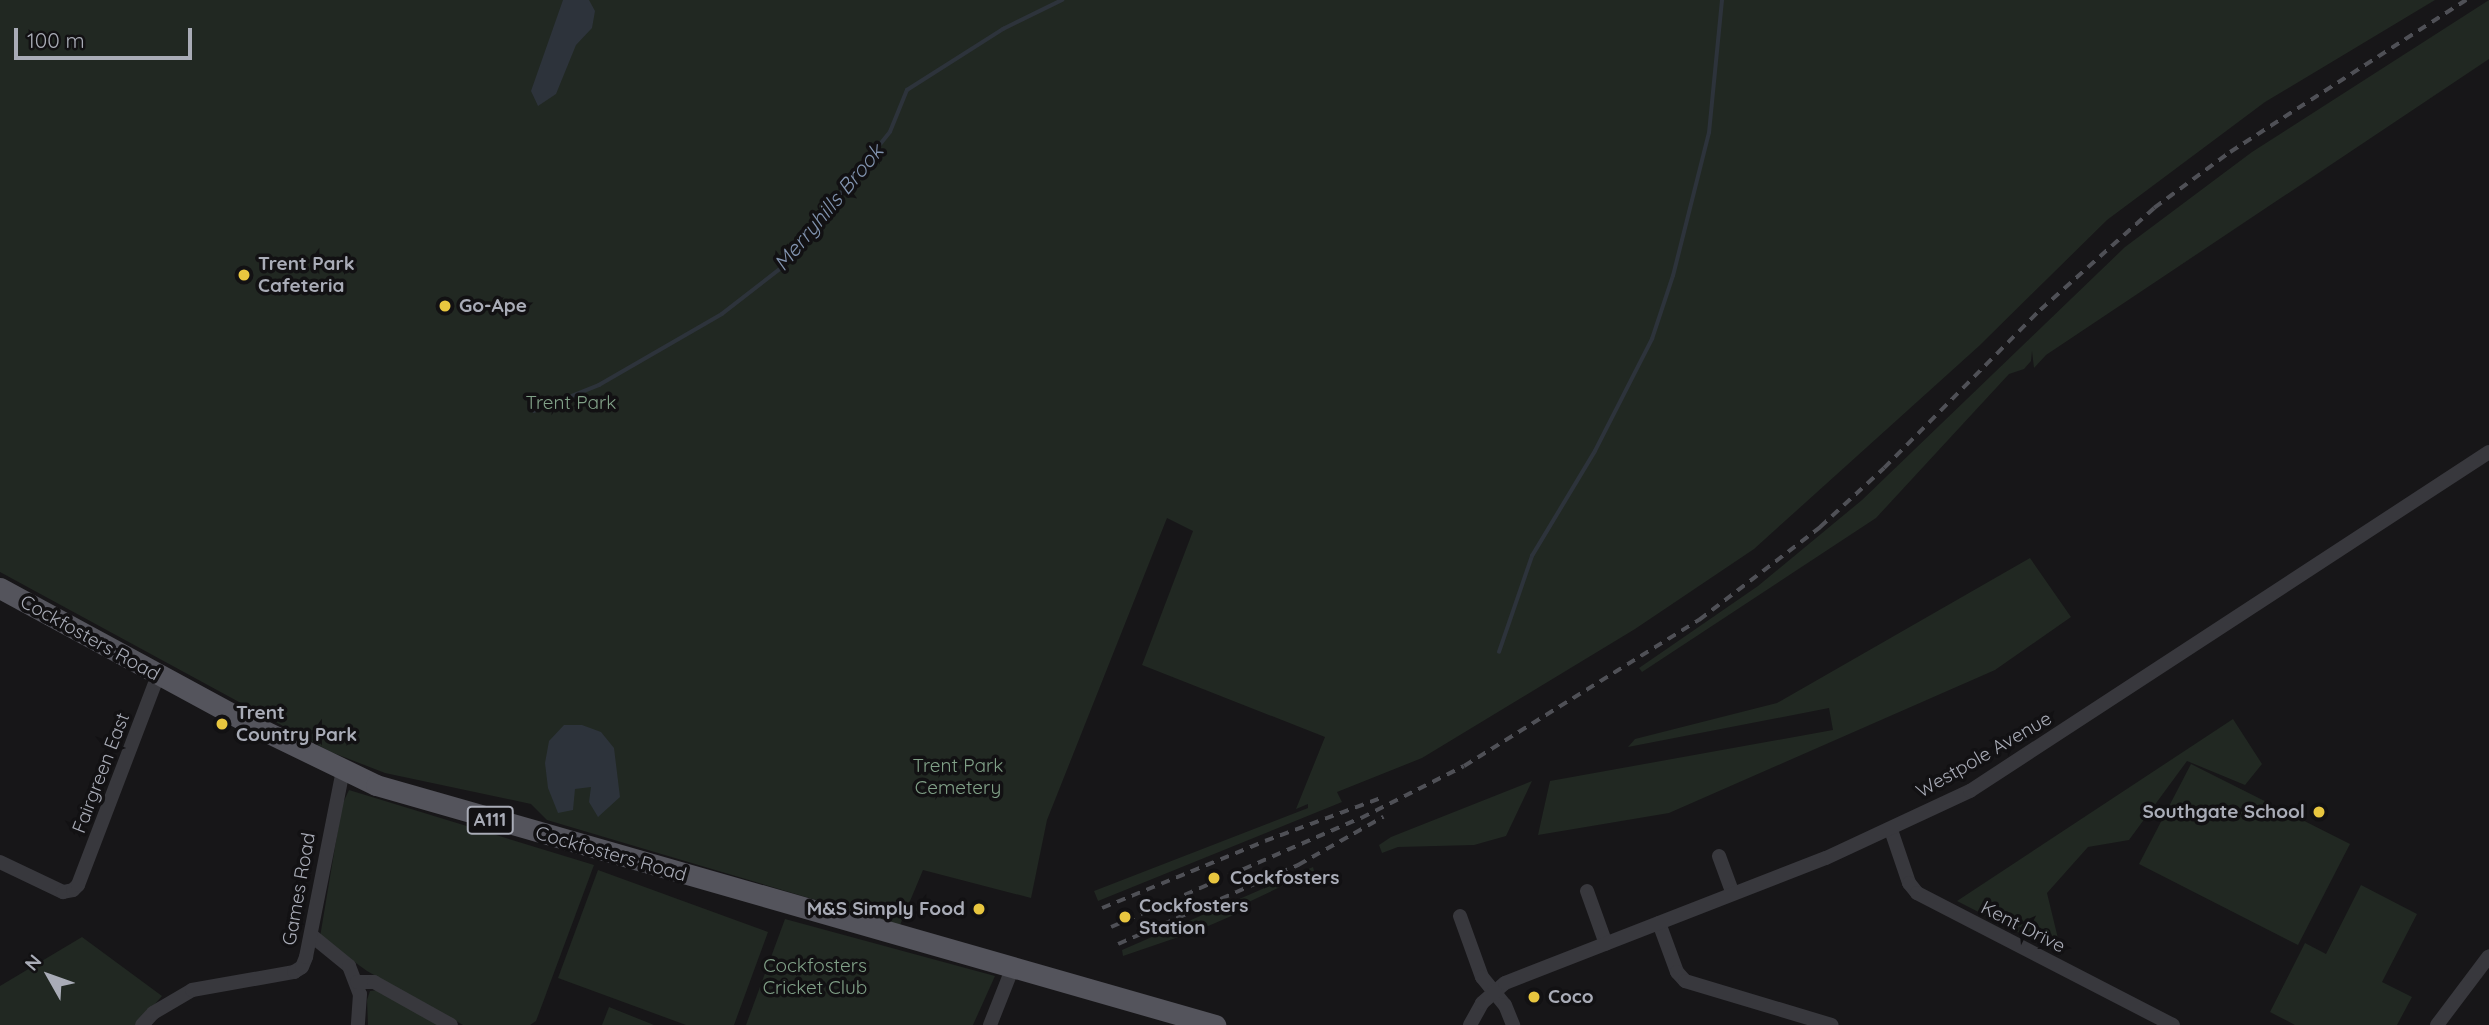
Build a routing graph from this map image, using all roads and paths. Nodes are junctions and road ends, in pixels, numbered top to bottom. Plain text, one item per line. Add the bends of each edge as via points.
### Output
1 (2489, 452) edge
2 (0, 588) edge
3 (158, 675) junction
4 (343, 770) junction
5 (1891, 830) junction
6 (1719, 856) dead end
7 (0, 862) edge
8 (1587, 891) dead end
9 (1733, 894) junction
10 (1460, 916) dead end
11 (1659, 923) junction
12 (310, 935) junction
13 (1606, 944) junction
14 (2489, 956) edge
15 (1013, 967) junction
16 (357, 982) junction
17 (1493, 991) junction
18 (142, 1025) edge
19 (358, 1025) edge
20 (451, 1025) edge
21 (990, 1025) edge
22 (1215, 1025) edge
23 (1470, 1025) edge
24 (1513, 1025) edge
25 (1832, 1025) edge
26 (2173, 1025) edge
27 (2437, 1025) edge

1 - 5 street, Westpole Avenue via 2026,756 1970,791
2 - 3 main road, Cockfosters Road / A111
3 - 4 main road, Cockfosters Road / A111
3 - 7 street, Fairgreen East via 78,885 63,892
4 - 12 street, Games Road
4 - 15 main road, Cockfosters Road / A111 via 411,797
5 - 9 street, Westpole Avenue
5 - 26 street, Kent Drive via 1909,883 1917,893
6 - 9 street
8 - 13 street
9 - 11 street, Westpole Avenue
10 - 17 street via 1482,977
11 - 13 street, Westpole Avenue
11 - 25 street via 1677,972 1685,981
12 - 16 street via 349,966
12 - 18 street, Games Road via 302,967 294,972 196,988 153,1013
13 - 17 street, Westpole Avenue
14 - 27 street
15 - 21 street
15 - 22 main road, Cockfosters Road / A111
16 - 19 street
16 - 20 street via 374,982
17 - 23 street, Westpole Avenue
17 - 24 street

